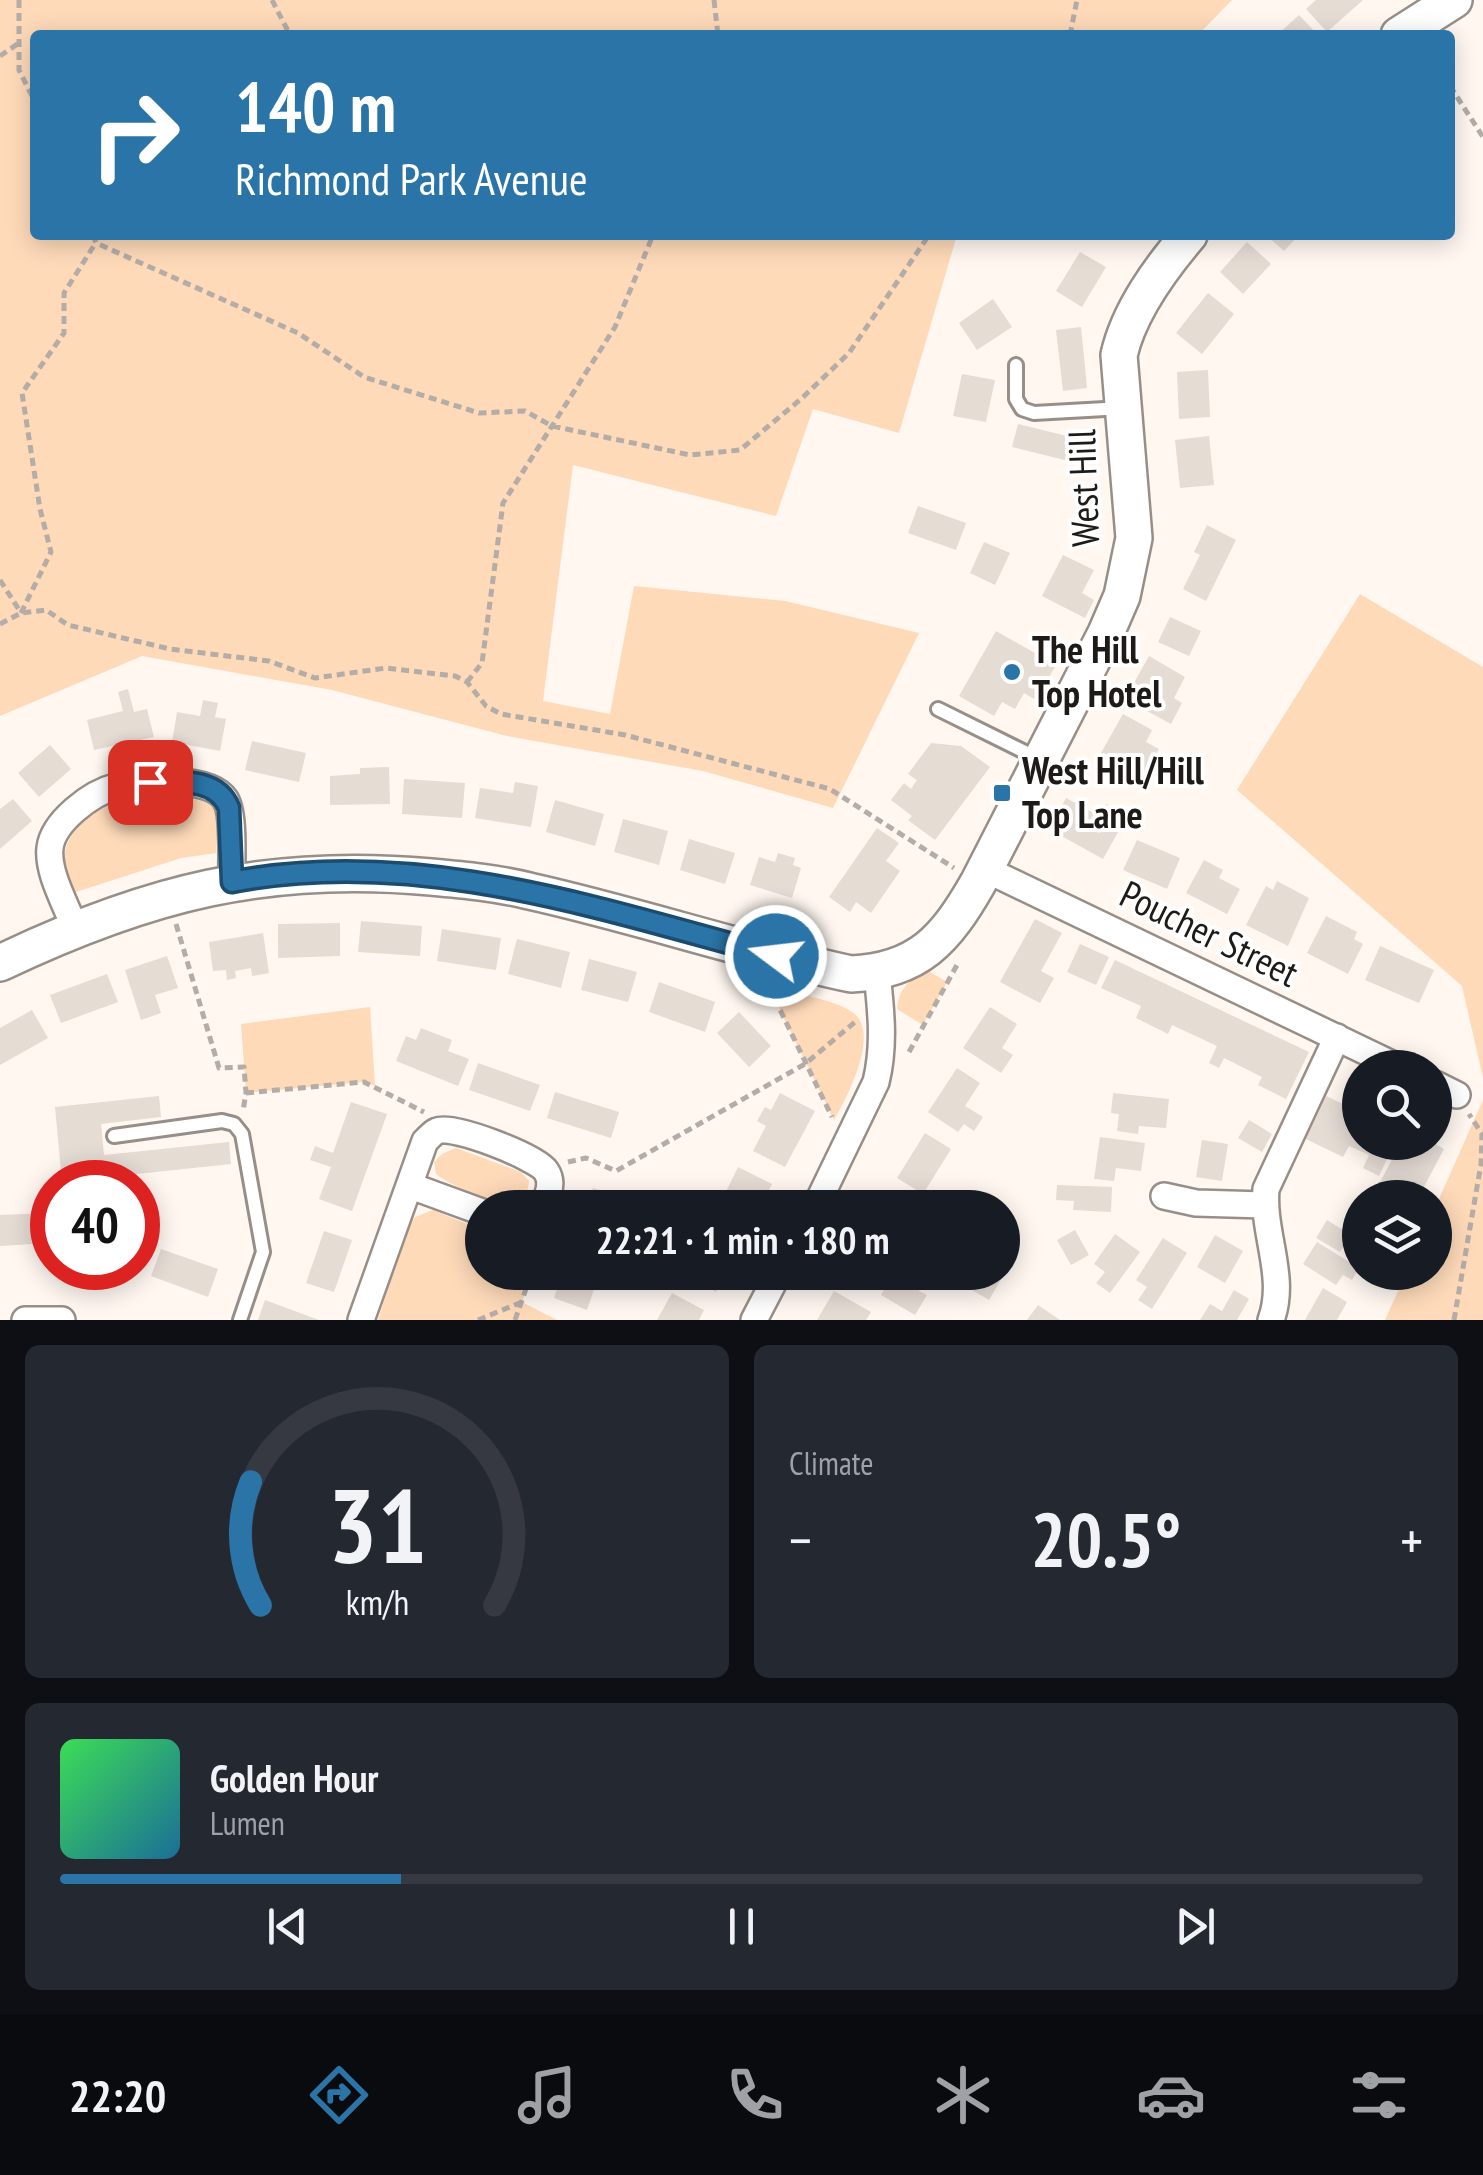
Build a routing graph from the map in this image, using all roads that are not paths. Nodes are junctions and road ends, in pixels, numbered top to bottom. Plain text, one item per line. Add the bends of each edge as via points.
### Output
1 (1454, 0) edge
2 (1406, 30) edge
3 (1185, 240) edge
4 (1016, 365) dead end
5 (1124, 408) junction
6 (938, 709) dead end
7 (1041, 760) junction
8 (982, 876) junction
9 (232, 882) junction
10 (75, 929) junction
11 (0, 963) edge
12 (879, 987) junction
13 (1337, 1037) junction
14 (1363, 1050) edge
15 (114, 1136) dead end
16 (411, 1186) junction
17 (548, 1190) edge
18 (824, 1190) edge
19 (1164, 1196) dead end
20 (1264, 1205) junction
21 (465, 1206) edge
22 (770, 1290) edge
23 (1275, 1308) edge
24 (25, 1320) edge
25 (62, 1320) edge
26 (240, 1320) edge
27 (361, 1320) edge
28 (754, 1320) edge

1 - 2 street
3 - 5 street, West Hill via 1123,336
4 - 5 lane via 1022,409
5 - 7 street, West Hill via 1131,560 1106,633
6 - 7 lane
7 - 8 street, West Hill
8 - 12 street, West Hill via 944,936
8 - 13 street, Poucher Street
9 - 10 street
9 - 10 street via 229,808 217,790 179,782 112,787 86,801 52,840 52,865
9 - 12 street via 345,872 468,880 851,974
10 - 11 street
12 - 18 street via 881,1062 866,1110
13 - 14 street, Poucher Street
13 - 20 street
15 - 26 lane via 222,1121 242,1134 263,1252
16 - 17 street via 425,1142 438,1130 456,1130 544,1168
16 - 21 street
16 - 27 street
19 - 20 street
20 - 23 street
22 - 28 street
24 - 25 street

